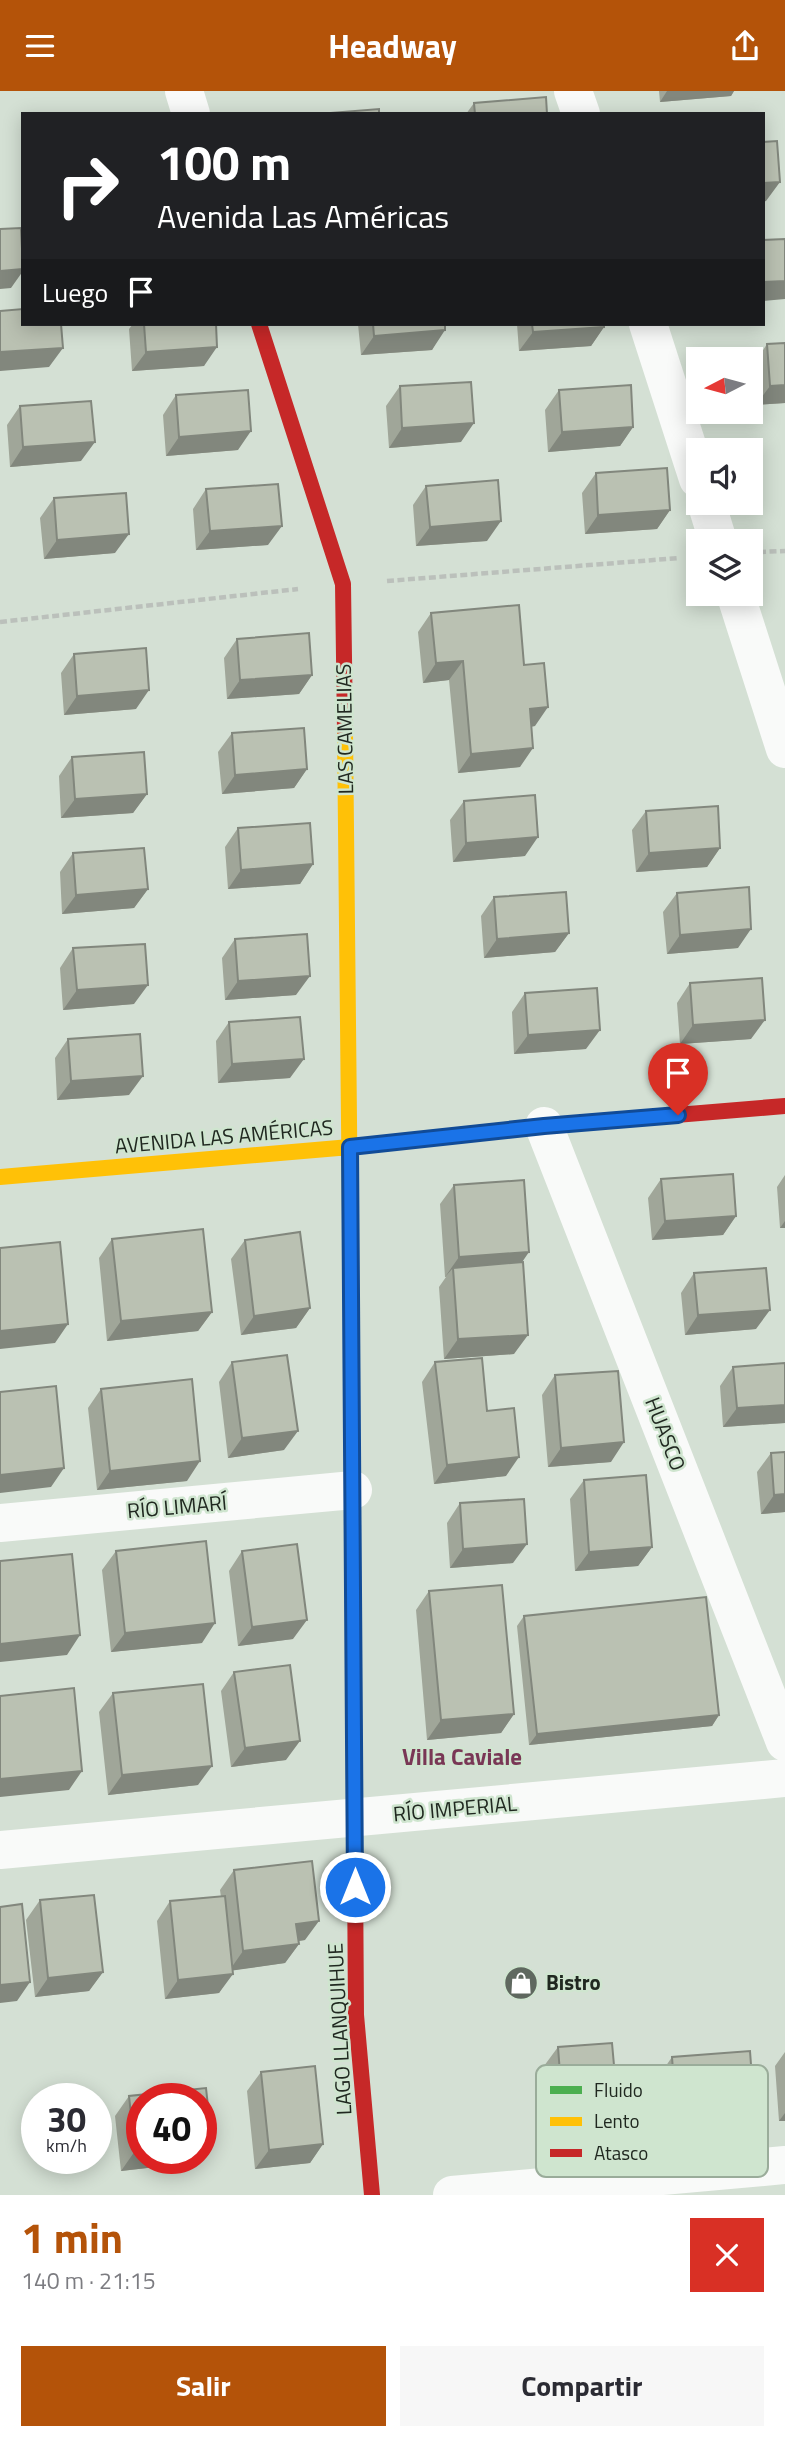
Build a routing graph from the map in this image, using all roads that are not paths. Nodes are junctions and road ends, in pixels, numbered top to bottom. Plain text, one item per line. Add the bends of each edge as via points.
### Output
1 (184, 91) edge
2 (573, 91) edge
3 (190, 112) edge
4 (580, 112) edge
5 (260, 326) edge
6 (649, 326) edge
7 (686, 442) edge
8 (739, 606) edge
9 (785, 748) edge
10 (785, 1106) edge
11 (544, 1126) junction
12 (350, 1147) junction
13 (0, 1177) edge
14 (354, 1490) junction
15 (0, 1523) edge
16 (785, 1742) edge
17 (785, 1778) edge
18 (355, 1818) junction
19 (0, 1850) edge
20 (652, 2177) edge
21 (372, 2195) edge
22 (453, 2195) edge

1 - 3 street
2 - 4 street
5 - 12 street, LAS CAMELIAS via 343,584
6 - 7 street
8 - 9 street
10 - 11 street, AVENIDA LAS AMÉRICAS
11 - 12 street, AVENIDA LAS AMÉRICAS
11 - 16 street, HUASCO
12 - 13 street, AVENIDA LAS AMÉRICAS
12 - 14 street, LAGO LLANQUIHUE
14 - 15 street, RÍO LIMARÍ
14 - 18 street, LAGO LLANQUIHUE
17 - 18 street, RÍO IMPERIAL
18 - 19 street, RÍO IMPERIAL
18 - 21 street, LAGO LLANQUIHUE via 356,2015
20 - 22 street

